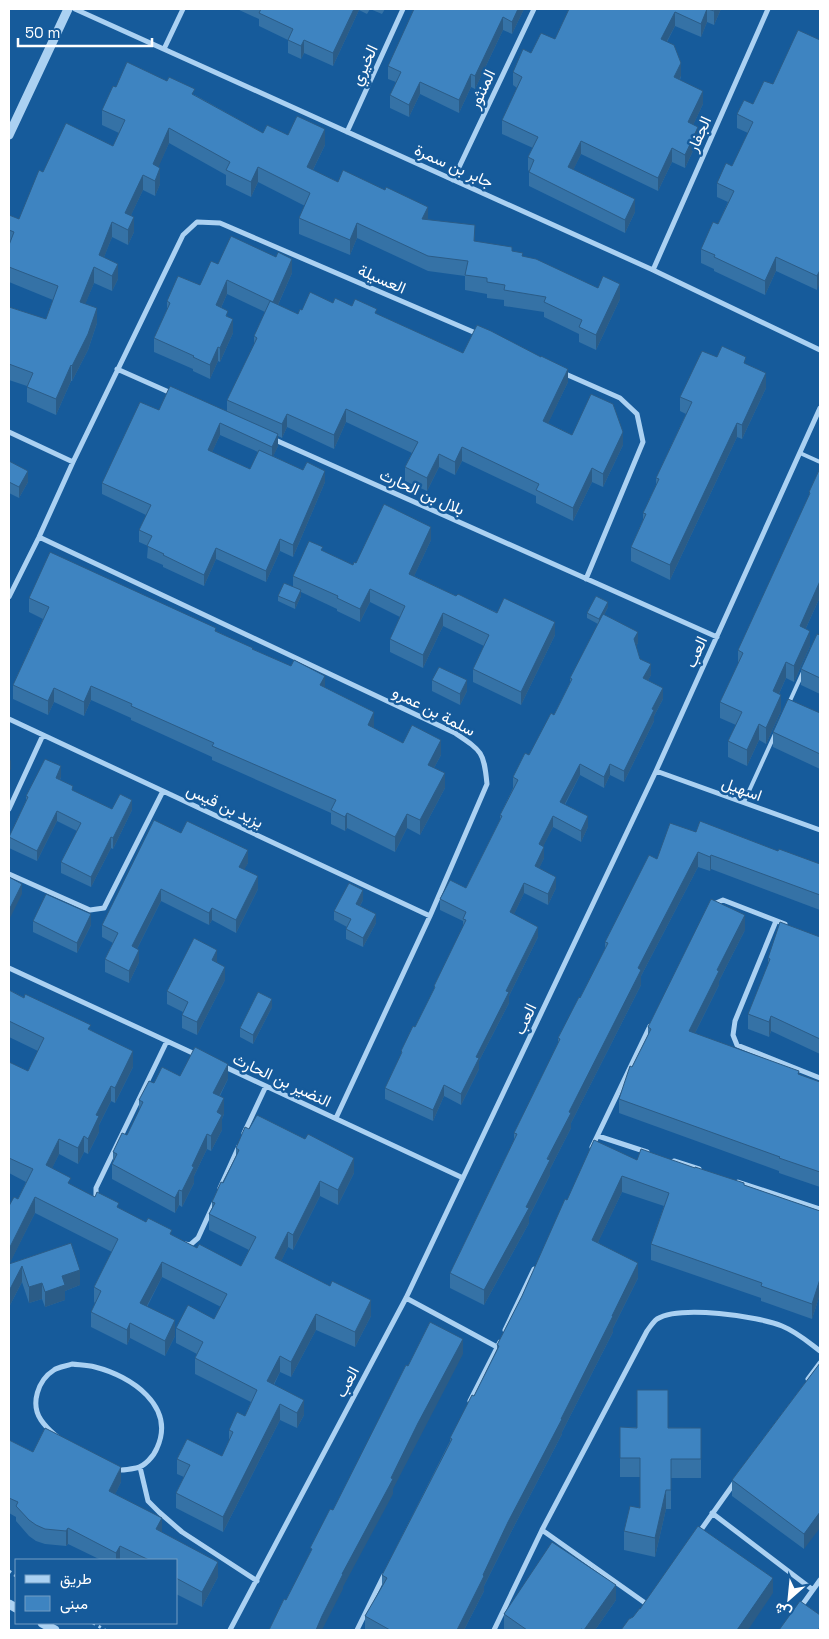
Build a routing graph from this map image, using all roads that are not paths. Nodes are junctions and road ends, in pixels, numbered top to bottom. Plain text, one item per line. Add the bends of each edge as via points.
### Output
1 (68, 9) edge
2 (75, 9) edge
3 (183, 9) edge
4 (404, 9) edge
5 (534, 9) edge
6 (768, 9) edge
7 (164, 49) junction
8 (347, 132) junction
9 (9, 135) edge
10 (453, 180) junction
11 (652, 270) junction
12 (485, 338) edge
13 (820, 350) edge
14 (117, 369) junction
15 (557, 370) edge
16 (180, 397) edge
17 (820, 408) edge
18 (9, 432) edge
19 (270, 438) edge
20 (800, 453) junction
21 (73, 462) junction
22 (820, 462) edge
23 (39, 537) junction
24 (586, 579) junction
25 (9, 598) edge
26 (716, 638) junction
27 (804, 670) edge
28 (796, 709) edge
29 (9, 719) edge
30 (776, 731) edge
31 (43, 735) junction
32 (656, 771) junction
33 (163, 791) junction
34 (744, 802) junction
35 (9, 809) edge
36 (820, 830) edge
37 (9, 874) edge
38 (710, 905) edge
39 (430, 916) junction
40 (776, 921) junction
41 (794, 928) edge
42 (9, 968) edge
43 (652, 1022) edge
44 (167, 1041) junction
45 (203, 1057) edge
46 (221, 1065) edge
47 (820, 1078) edge
48 (266, 1086) junction
49 (336, 1118) junction
50 (598, 1136) junction
51 (589, 1153) edge
52 (653, 1154) edge
53 (672, 1160) edge
54 (709, 1172) edge
55 (463, 1178) junction
56 (728, 1179) edge
57 (102, 1206) edge
58 (820, 1209) edge
59 (180, 1243) edge
60 (539, 1259) edge
61 (406, 1298) junction
62 (497, 1347) junction
63 (820, 1351) edge
64 (820, 1363) edge
65 (803, 1386) edge
66 (466, 1409) edge
67 (140, 1467) junction
68 (741, 1474) edge
69 (712, 1513) junction
70 (542, 1530) junction
71 (696, 1536) edge
72 (387, 1568) edge
73 (257, 1580) junction
74 (820, 1580) edge
75 (813, 1590) junction
76 (654, 1597) edge
77 (648, 1604) junction
78 (798, 1610) edge
79 (644, 1611) edge
80 (44, 1624) edge
81 (55, 1630) edge
82 (230, 1630) edge
83 (357, 1630) edge
84 (494, 1630) edge

1 - 9 street
2 - 7 street, جابر بن سمرة
3 - 7 street
4 - 8 street, الخيري
5 - 10 street, المنثور
6 - 11 street, الجفار
7 - 8 street, جابر بن سمرة
8 - 10 street, جابر بن سمرة
10 - 11 street, جابر بن سمرة
11 - 13 street, جابر بن سمرة
12 - 14 street, العسيلة via 220,223 197,222 183,234
14 - 16 street
14 - 21 street, العسيلة
15 - 24 street via 620,398 637,414 643,442
17 - 20 street, العب
18 - 21 street
19 - 24 street, بلال بن الحارث
20 - 22 lane
20 - 26 street, العب
21 - 23 street, العسيلة
23 - 25 street, العسيلة
23 - 39 street, سلمة بن عمرو via 456,733 478,748 487,784
24 - 26 street, بلال بن الحارث
26 - 32 street, العب
27 - 28 lane via 788,706
29 - 31 street, يزيد بن قيس
30 - 34 lane
31 - 33 street, يزيد بن قيس
31 - 35 street
32 - 34 street, اسهيل
32 - 55 street, العب
33 - 37 street via 104,908 90,910
33 - 39 street, يزيد بن قيس
34 - 36 street, اسهيل
38 - 40 street via 723,900
39 - 49 street, سلمة بن عمرو
40 - 41 street
40 - 47 street via 735,1021 733,1036 737,1045
42 - 44 street
43 - 50 street
44 - 45 street
44 - 57 street via 96,1188 96,1197
46 - 48 street, النضير بن الحارث
48 - 49 street, النضير بن الحارث
48 - 59 street via 198,1238 190,1245
49 - 55 street, النضير بن الحارث
50 - 51 street
50 - 52 street
53 - 54 street
55 - 61 street, العب
56 - 58 street
60 - 62 street
61 - 62 street
61 - 73 street, العب
62 - 66 street
63 - 70 street via 802,1336 758,1318 714,1313 674,1314 657,1320 647,1331
64 - 65 street
67 - 67 street via 155,1454 162,1439 162,1418 156,1405 141,1390 95,1367 72,1364 54,1370 39,1385 36,1404 40,1419 58,1438 106,1465 122,1470
67 - 73 street via 148,1501 159,1512 182,1532
68 - 69 street
69 - 71 street
69 - 75 street
70 - 77 street
70 - 84 street
72 - 83 street
73 - 82 street, العب
74 - 75 street
75 - 78 street
76 - 77 street
77 - 79 street
80 - 81 street

